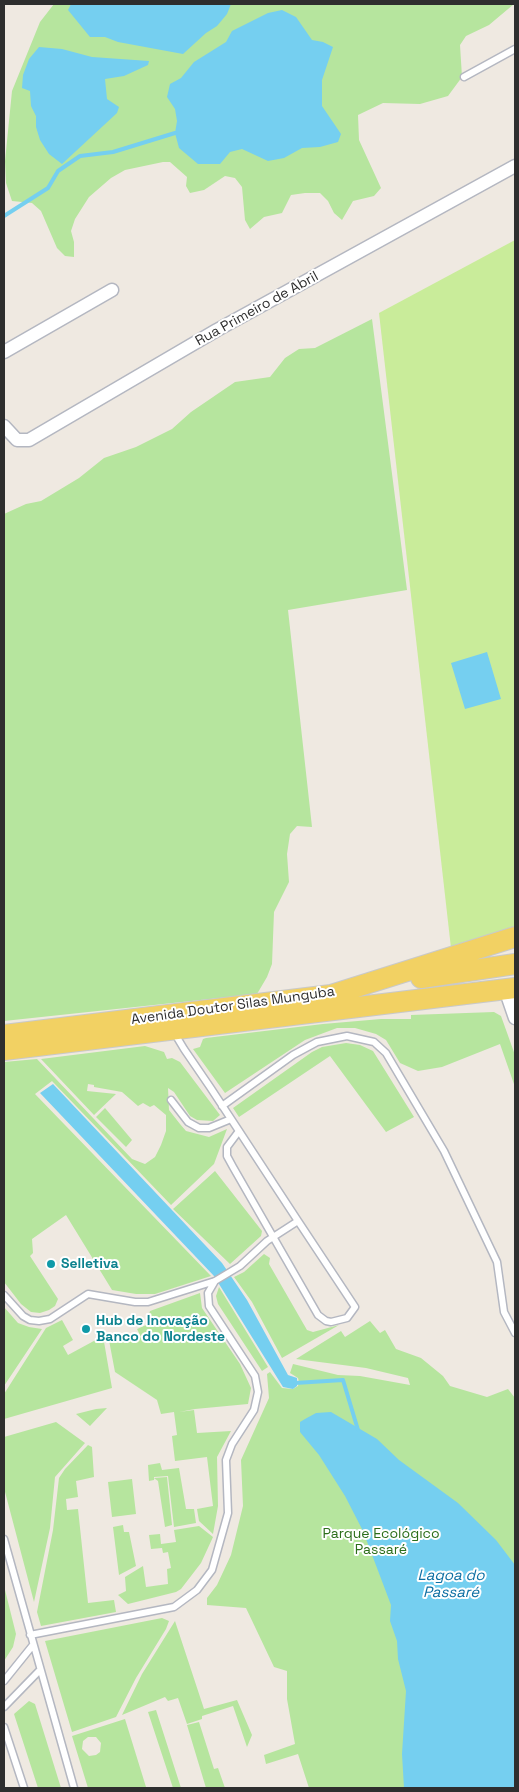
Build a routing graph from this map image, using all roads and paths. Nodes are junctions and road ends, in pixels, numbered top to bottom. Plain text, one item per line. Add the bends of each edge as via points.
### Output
1 (515, 49) edge
2 (464, 77) dead end
3 (515, 166) edge
4 (112, 290) dead end
5 (4, 352) edge
6 (4, 426) edge
7 (515, 938) edge
8 (515, 964) edge
9 (510, 988) edge
10 (331, 995) junction
11 (515, 1018) edge
12 (173, 1030) junction
13 (14, 1043) edge
14 (171, 1100) dead end
15 (222, 1106) junction
16 (231, 1118) junction
17 (239, 1131) junction
18 (298, 1221) junction
19 (274, 1236) junction
20 (215, 1281) junction
21 (4, 1295) edge
22 (515, 1333) edge
23 (4, 1539) edge
24 (30, 1635) junction
25 (33, 1645) junction
26 (40, 1670) junction
27 (4, 1681) edge
28 (4, 1707) edge
29 (4, 1726) edge
30 (24, 1788) edge
31 (74, 1788) edge

1 - 2 lane
3 - 6 street, Rua Primeiro de Abril via 217,330 29,440 18,440
4 - 5 street
7 - 10 main road, Avenida Doutor Silas Munguba
8 - 10 main road
9 - 11 street
9 - 12 main road, Avenida Doutor Silas Munguba
10 - 13 main road, Avenida Doutor Silas Munguba
12 - 13 main road, Avenida Doutor Silas Munguba
12 - 15 lane
14 - 16 lane via 188,1122 200,1128 209,1128
15 - 16 lane
15 - 22 lane via 293,1054 317,1042 347,1036 374,1042 386,1053 444,1151 497,1262 504,1312
16 - 17 lane
17 - 18 lane
17 - 19 lane via 230,1142 227,1156
18 - 19 lane
18 - 19 lane via 355,1307 347,1318 331,1322 318,1315
19 - 20 lane via 240,1266
20 - 21 lane via 148,1302 88,1294 50,1319 40,1321 24,1316
20 - 24 lane via 208,1293 209,1306 255,1376 258,1392 254,1410 232,1444 226,1460 228,1513 212,1570 197,1590 174,1607
23 - 24 lane
24 - 25 lane
25 - 26 lane
25 - 27 lane
26 - 28 lane
26 - 31 lane
29 - 30 lane

